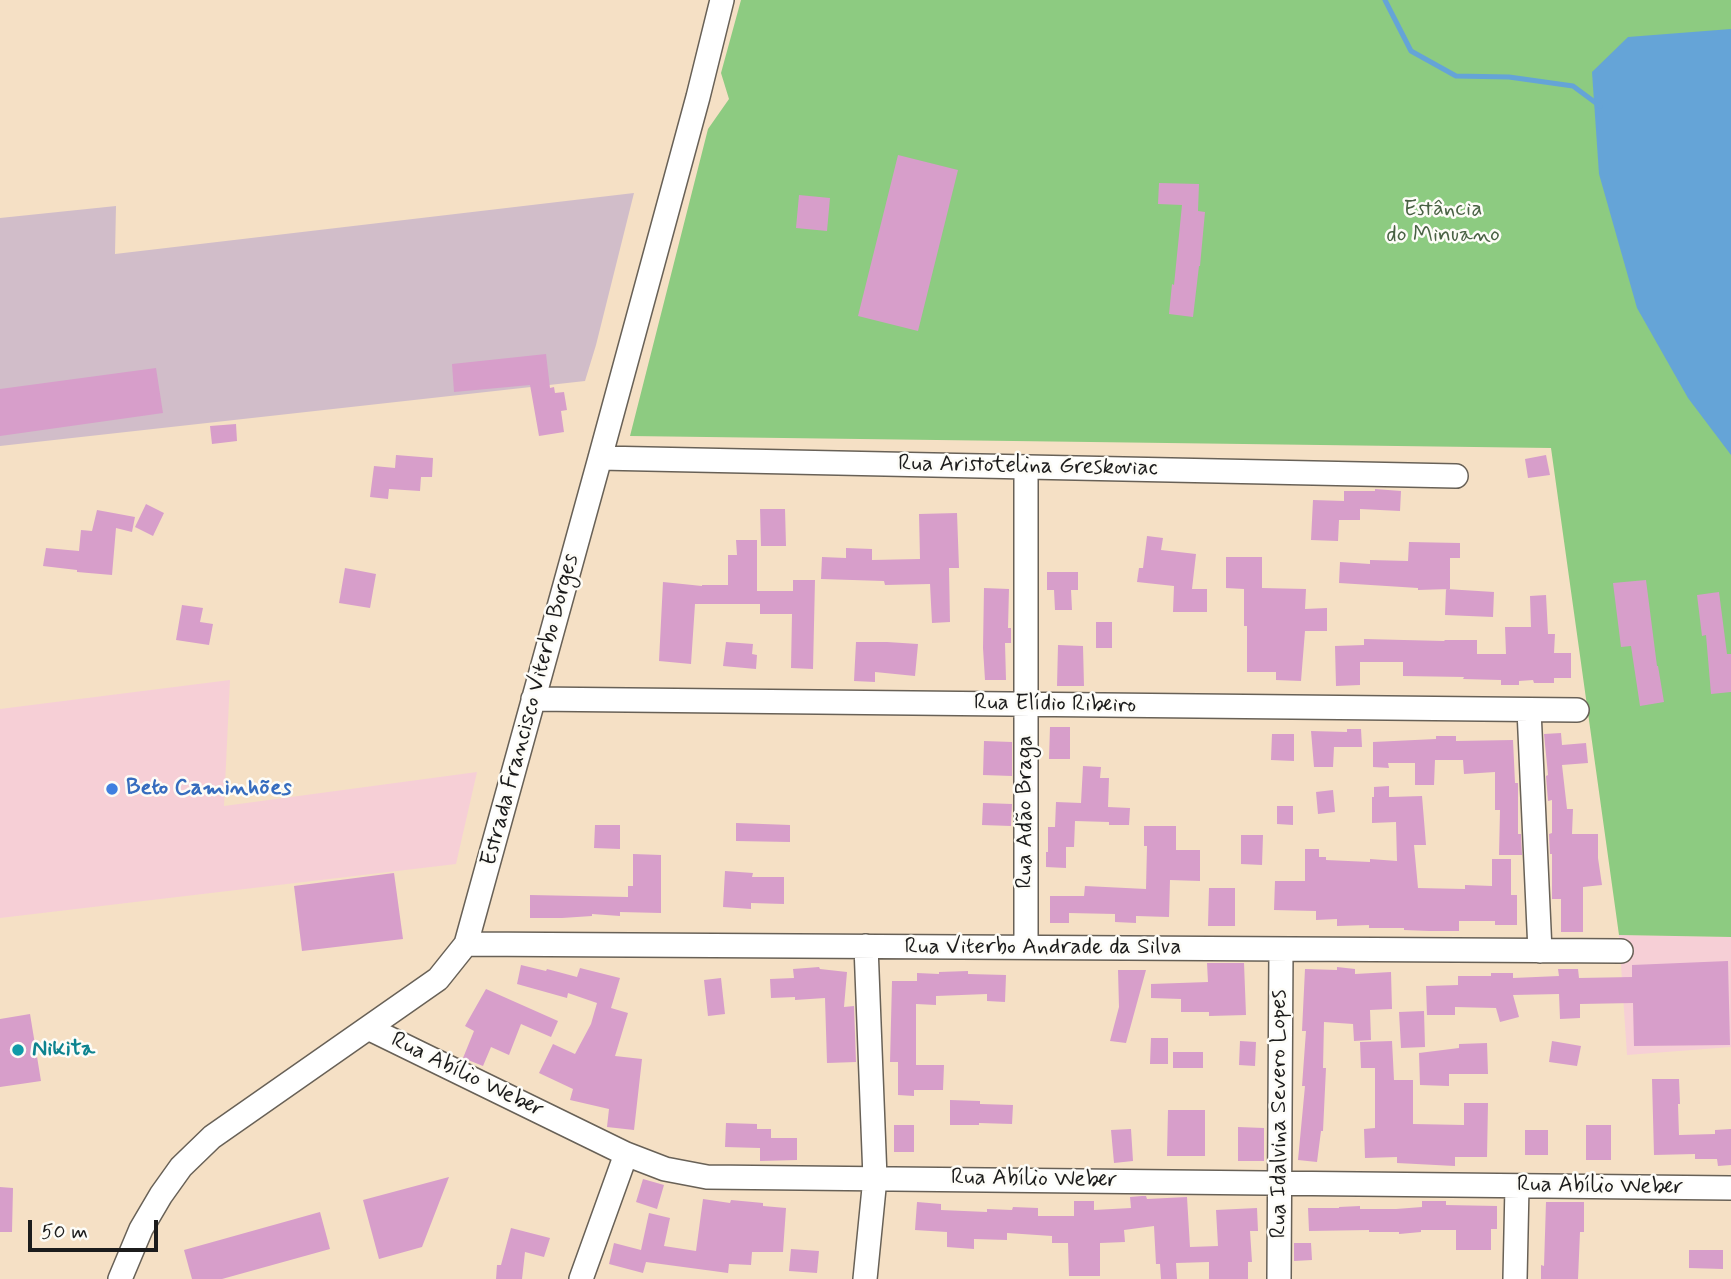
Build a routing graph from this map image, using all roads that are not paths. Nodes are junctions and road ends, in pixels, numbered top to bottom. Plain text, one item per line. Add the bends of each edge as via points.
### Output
1 (722, 0) edge
2 (600, 458) junction
3 (1026, 467) junction
4 (1456, 475) dead end
5 (533, 699) junction
6 (1026, 704) junction
7 (1529, 710) junction
8 (1577, 710) dead end
9 (466, 944) junction
10 (866, 946) junction
11 (1026, 947) junction
12 (1281, 949) junction
13 (1540, 951) junction
14 (1620, 951) dead end
15 (369, 1028) junction
16 (626, 1154) junction
17 (875, 1178) junction
18 (1280, 1183) junction
19 (1517, 1186) junction
20 (1731, 1188) edge
21 (120, 1279) edge
22 (581, 1279) edge
23 (865, 1279) edge
24 (1279, 1279) edge
25 (1515, 1279) edge

1 - 2 street, Estrada Francisco Viterbo Borges
2 - 3 street, Rua Aristotelina Greskoviac
2 - 5 street, Estrada Francisco Viterbo Borges
3 - 4 street, Rua Aristotelina Greskoviac
3 - 6 street, Rua Adão Braga
5 - 6 street, Rua Elídio Ribeiro
5 - 9 street, Estrada Francisco Viterbo Borges
6 - 7 street, Rua Elídio Ribeiro
6 - 11 street, Rua Adão Braga
7 - 8 street, Rua Elídio Ribeiro
7 - 13 street
9 - 10 street, Rua Viterbo Andrade da Silva
9 - 15 street, Estrada Francisco Viterbo Borges via 438,979
10 - 11 street, Rua Viterbo Andrade da Silva
10 - 17 street
11 - 12 street, Rua Viterbo Andrade da Silva
12 - 13 street, Rua Viterbo Andrade da Silva
12 - 18 street, Rua Idalvina Severo Lopes
13 - 14 street, Rua Viterbo Andrade da Silva
15 - 16 street, Rua Abílio Weber
15 - 21 street, Estrada Francisco Viterbo Borges via 212,1137 181,1167 141,1229
16 - 17 street, Rua Abílio Weber via 665,1169 707,1177
16 - 22 street
17 - 18 street, Rua Abílio Weber
17 - 23 street
18 - 19 street, Rua Abílio Weber
18 - 24 street, Rua Idalvina Severo Lopes
19 - 20 street, Rua Abílio Weber
19 - 25 street

